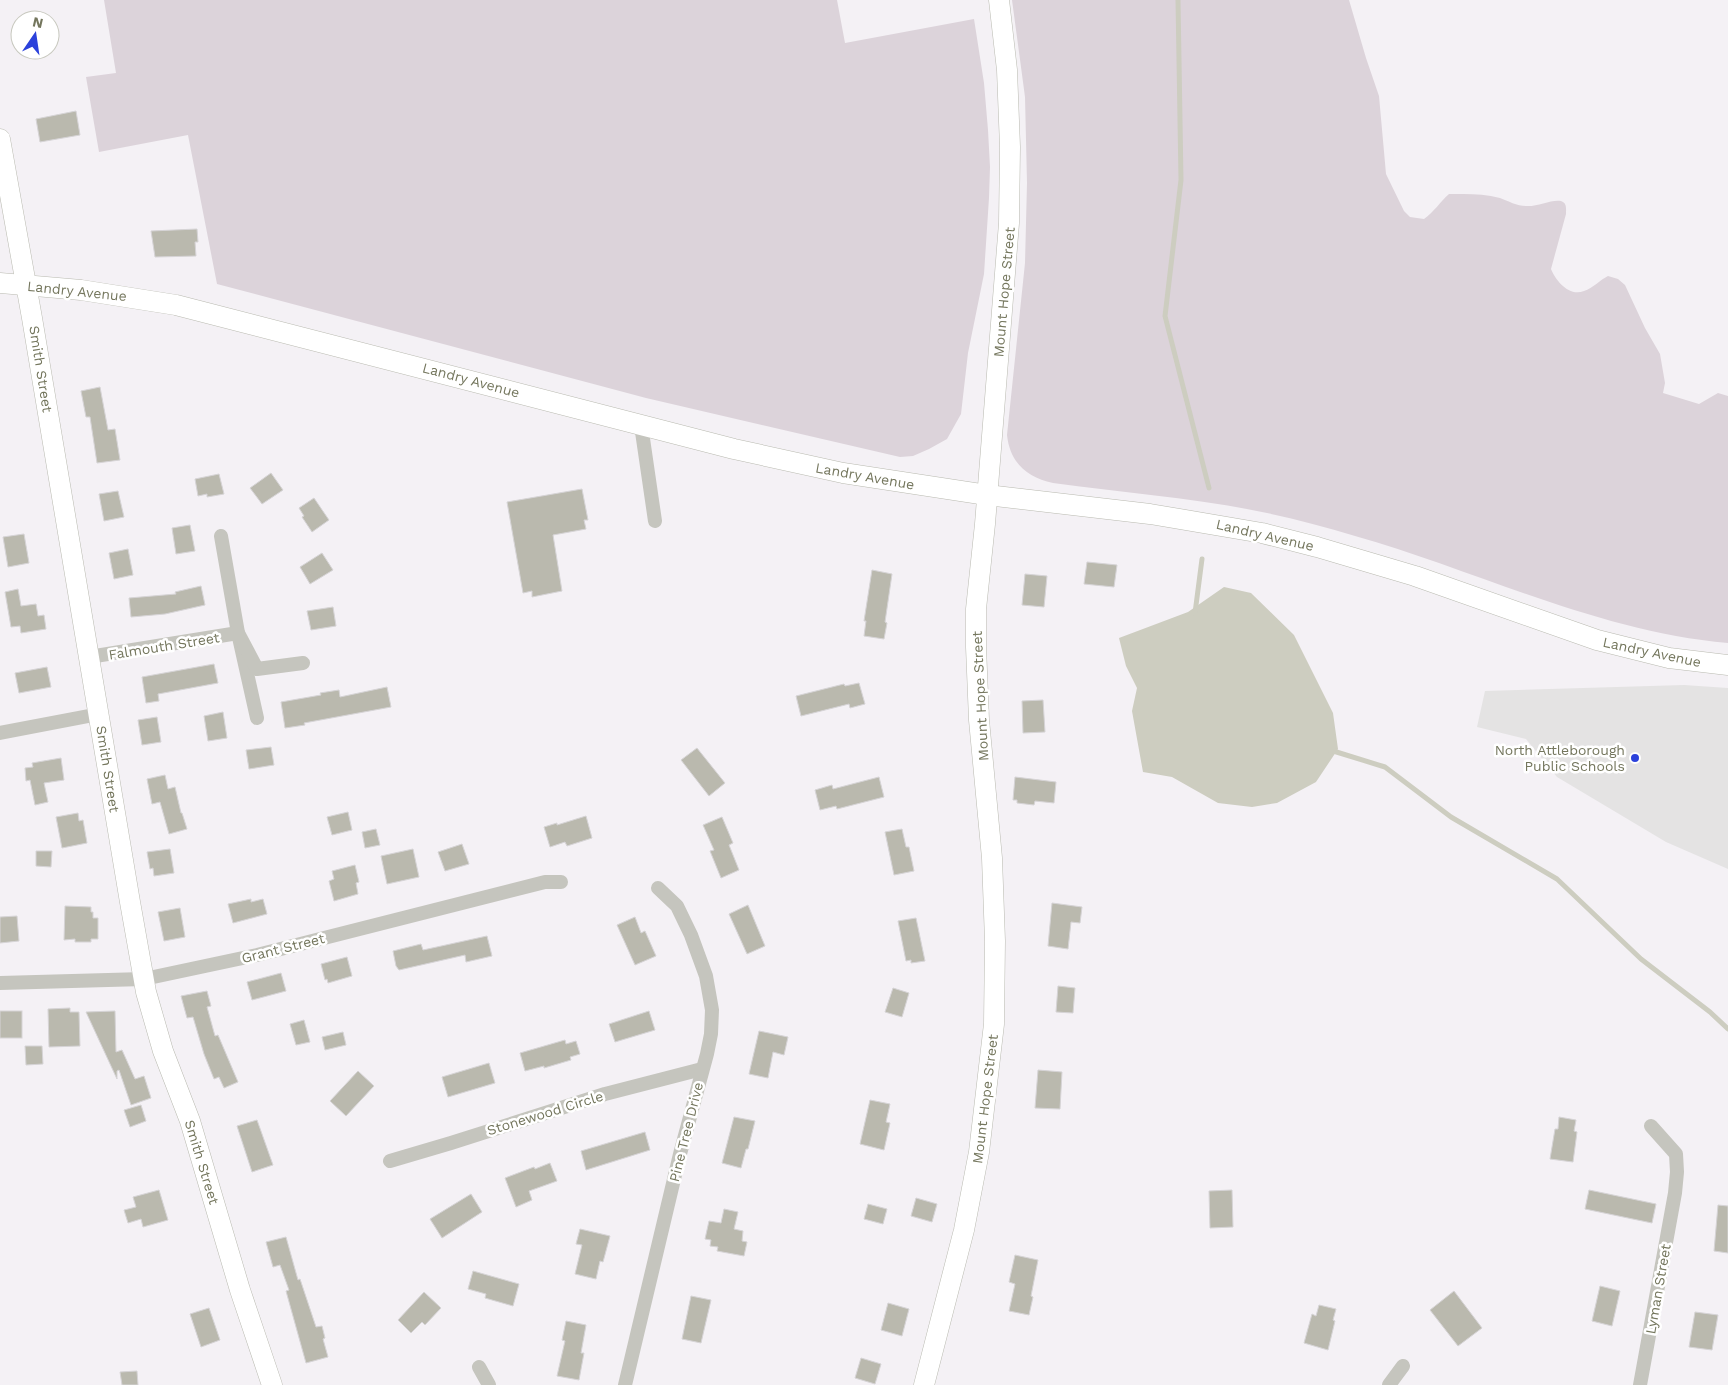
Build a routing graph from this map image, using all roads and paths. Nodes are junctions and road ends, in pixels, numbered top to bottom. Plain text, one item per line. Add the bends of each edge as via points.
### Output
1 (999, 0) edge
2 (0, 139) edge
3 (0, 283) edge
4 (26, 285) junction
5 (641, 425) junction
6 (987, 495) junction
7 (655, 521) dead end
8 (221, 536) dead end
9 (238, 633) junction
10 (89, 657) junction
11 (303, 663) dead end
12 (1728, 665) edge
13 (99, 714) junction
14 (257, 718) dead end
15 (0, 733) edge
16 (561, 882) dead end
17 (658, 888) dead end
18 (144, 979) junction
19 (0, 983) edge
20 (702, 1069) junction
21 (1651, 1126) dead end
22 (390, 1161) dead end
23 (1403, 1366) dead end
24 (479, 1367) dead end
25 (272, 1385) edge
26 (489, 1385) edge
27 (625, 1385) edge
28 (924, 1385) edge
29 (1389, 1385) edge
30 (1640, 1385) edge

1 - 6 street, Mount Hope Street via 1007,70 1009,223
2 - 4 street, Smith Street
3 - 4 street, Landry Avenue
4 - 5 street, Landry Avenue via 176,305
4 - 10 street, Smith Street
5 - 6 street, Landry Avenue via 783,461
5 - 7 street
6 - 12 street, Landry Avenue via 1150,514 1262,533 1415,576 1597,640 1669,658
6 - 28 street, Mount Hope Street via 976,648 992,858 994,1024 977,1162 964,1230
8 - 9 street, Falmouth Street
9 - 10 street, Falmouth Street
9 - 11 street, Falmouth Street via 257,669
9 - 14 street, Falmouth Street
10 - 13 street, Smith Street
13 - 15 street
13 - 18 street, Smith Street
16 - 18 street, Grant Street via 545,882 257,955
17 - 20 street, Pine Tree Drive via 677,906 706,976 712,1010 711,1034
18 - 19 street, Grant Street
18 - 25 street, Smith Street via 163,1051 190,1121
20 - 22 street, Stonewood Circle via 605,1094
20 - 27 street, Pine Tree Drive
21 - 30 street, Lyman Street via 1676,1154 1677,1172
23 - 29 street
24 - 26 street

